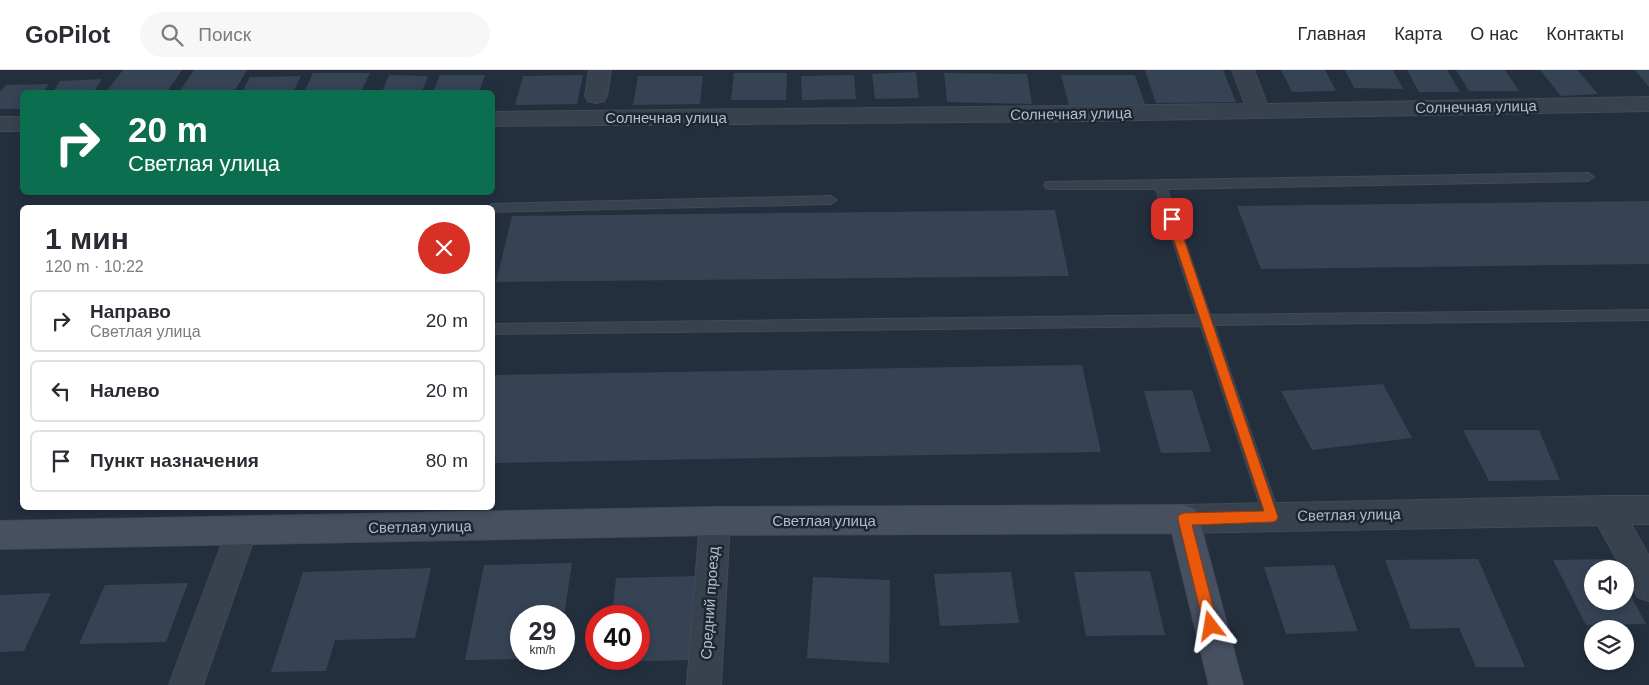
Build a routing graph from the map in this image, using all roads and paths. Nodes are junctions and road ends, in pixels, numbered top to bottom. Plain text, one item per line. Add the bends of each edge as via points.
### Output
1 (600, 70) edge
2 (1243, 70) edge
3 (596, 96) dead end
4 (1649, 104) edge
5 (1259, 111) junction
6 (495, 119) edge
7 (0, 124) edge
8 (20, 124) edge
9 (1588, 177) dead end
10 (1050, 185) dead end
11 (1160, 185) junction
12 (831, 200) dead end
13 (495, 208) edge
14 (1649, 315) edge
15 (1206, 321) junction
16 (495, 329) edge
17 (1606, 510) junction
18 (1649, 510) edge
19 (1272, 517) junction
20 (1184, 519) junction
21 (715, 521) junction
22 (242, 530) junction
23 (0, 535) edge
24 (1649, 586) edge
25 (186, 685) edge
26 (704, 685) edge
27 (1226, 685) edge

1 - 3 street
2 - 5 street
4 - 5 street, Солнечная улица
5 - 6 street, Солнечная улица
7 - 8 street
9 - 11 lane
10 - 11 lane
11 - 15 lane
12 - 13 lane
14 - 15 lane
15 - 16 lane
15 - 19 lane
17 - 18 street, Светлая улица
17 - 19 street, Светлая улица
17 - 24 street
19 - 20 street, Светлая улица
20 - 21 street, Светлая улица
20 - 27 street
21 - 22 street, Светлая улица
21 - 26 street, Средний проезд
22 - 23 street, Светлая улица
22 - 25 street

